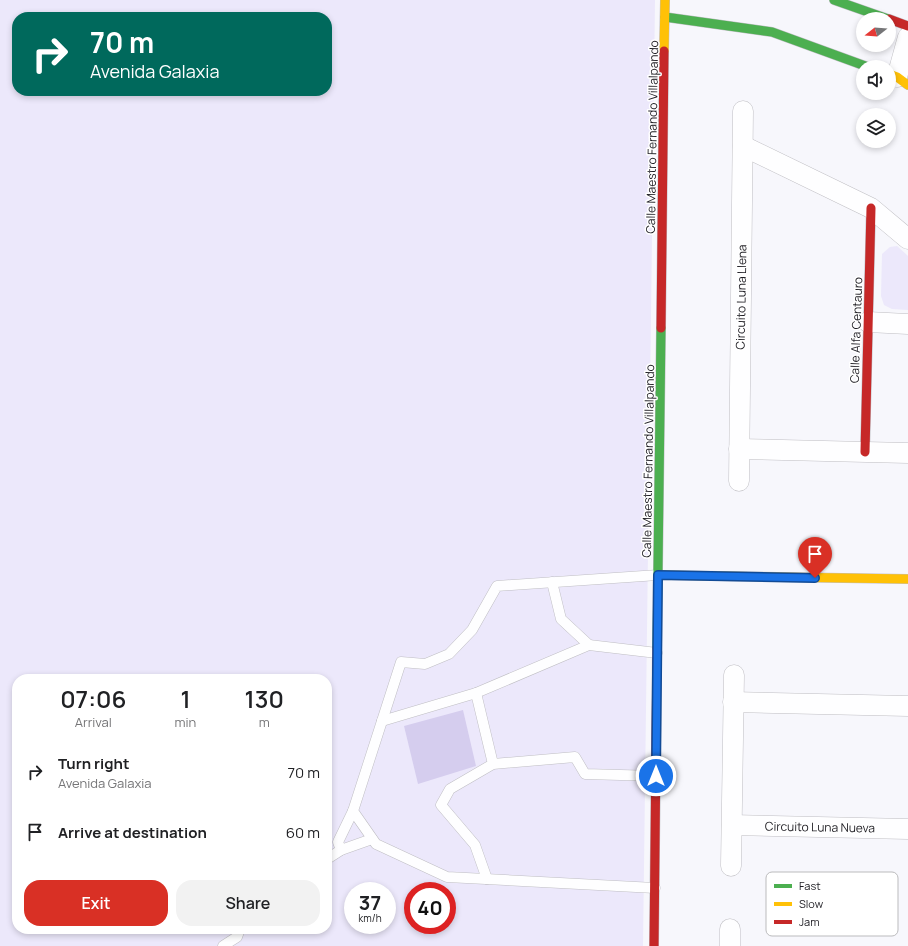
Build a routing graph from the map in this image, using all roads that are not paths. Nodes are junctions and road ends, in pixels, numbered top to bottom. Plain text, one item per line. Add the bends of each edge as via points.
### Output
1 (665, 0) edge
2 (834, 0) edge
3 (869, 12) edge
4 (665, 17) junction
5 (896, 22) edge
6 (908, 26) edge
7 (908, 37) edge
8 (856, 63) edge
9 (898, 79) edge
10 (743, 111) dead end
11 (743, 146) junction
12 (871, 208) junction
13 (908, 239) edge
14 (868, 322) junction
15 (908, 324) edge
16 (739, 449) junction
17 (865, 452) junction
18 (908, 453) edge
19 (739, 481) dead end
20 (658, 575) junction
21 (908, 579) edge
22 (552, 582) junction
23 (589, 645) junction
24 (657, 654) junction
25 (734, 675) dead end
26 (476, 693) junction
27 (734, 702) junction
28 (908, 706) edge
29 (382, 721) junction
30 (492, 764) junction
31 (656, 776) junction
32 (353, 811) junction
33 (732, 825) junction
34 (908, 828) edge
35 (372, 838) junction
36 (341, 850) junction
37 (332, 856) edge
38 (732, 866) dead end
39 (487, 879) junction
40 (655, 888) junction
41 (238, 934) edge
42 (222, 946) edge
43 (654, 946) edge

1 - 4 street, Calle Maestro Fernando Villalpando
2 - 3 street
4 - 8 street via 772,32
4 - 20 street, Calle Maestro Fernando Villalpando
5 - 6 street
7 - 9 street
10 - 11 street, Circuito Luna Llena
11 - 12 street
11 - 16 street, Circuito Luna Llena
12 - 13 street
12 - 14 street, Calle Alfa Centauro
14 - 15 street
14 - 17 street, Calle Alfa Centauro
16 - 17 street
16 - 19 street, Circuito Luna Llena
17 - 18 street
20 - 21 street
20 - 22 lane
20 - 24 street, Calle Maestro Fernando Villalpando
22 - 23 lane via 561,619
22 - 29 lane via 497,586 472,630 449,654 426,664 401,662
23 - 24 lane
23 - 26 lane
24 - 31 street, Calle Maestro Fernando Villalpando
25 - 27 street
26 - 29 lane
26 - 30 lane
27 - 28 street
27 - 33 street
29 - 32 lane
30 - 31 lane via 575,757 585,774
30 - 39 lane via 450,789 442,805 475,845
31 - 40 street, Calle Maestro Fernando Villalpando
32 - 35 lane
32 - 36 lane via 338,842
33 - 34 street, Circuito Luna Nueva
33 - 38 street
35 - 36 lane
35 - 39 lane via 376,844 447,877
36 - 37 lane
39 - 40 lane
40 - 43 street, Calle Maestro Fernando Villalpando
41 - 42 lane

